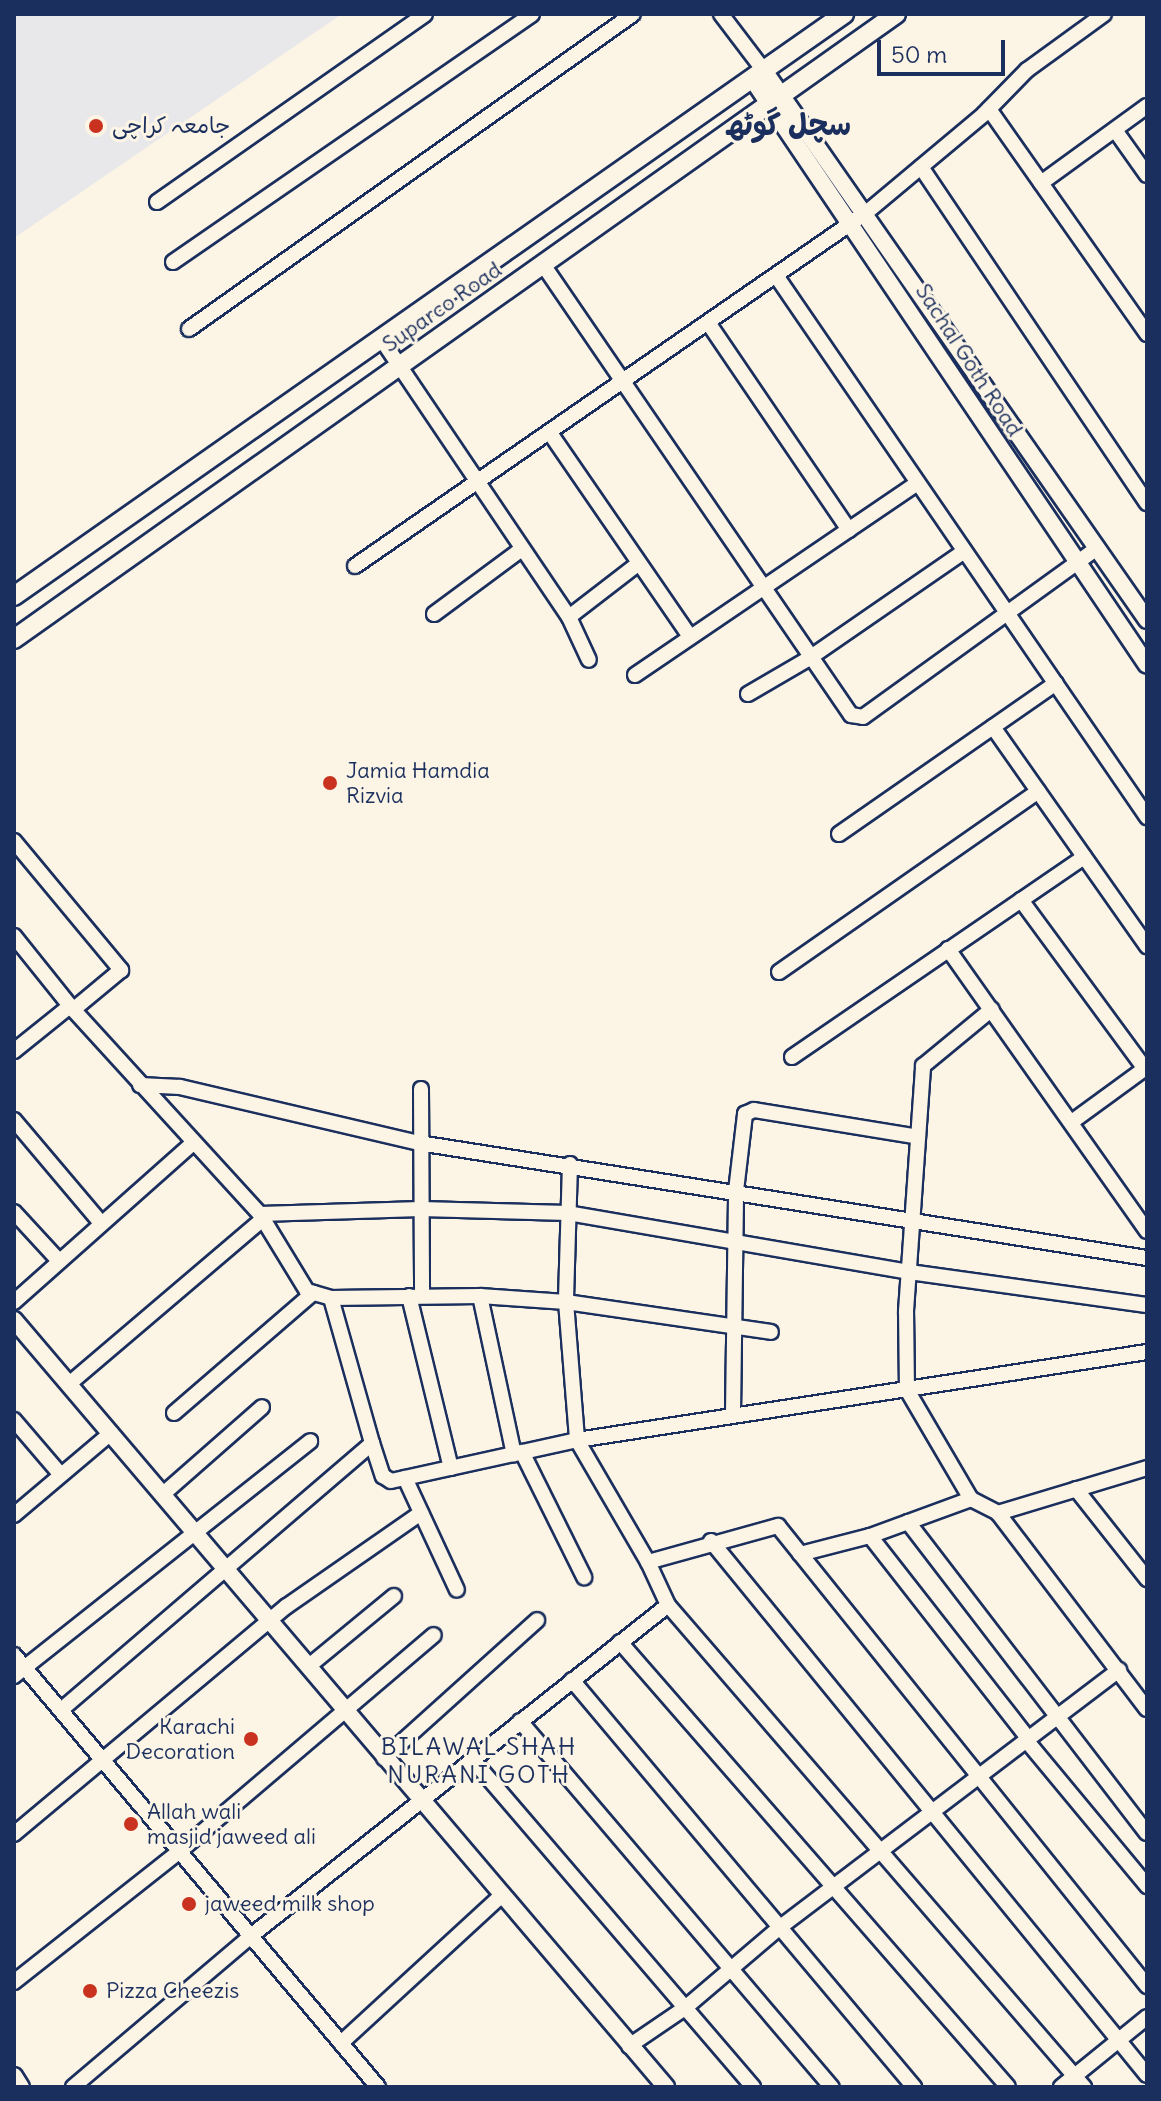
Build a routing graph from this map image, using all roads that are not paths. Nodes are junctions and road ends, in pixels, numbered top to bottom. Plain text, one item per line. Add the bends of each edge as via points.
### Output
1 (425, 14) edge
2 (532, 14) edge
3 (633, 14) edge
4 (721, 14) edge
5 (844, 14) edge
6 (896, 14) edge
7 (1104, 14) edge
8 (759, 76) junction
9 (776, 100) junction
10 (1147, 106) edge
11 (989, 109) junction
12 (1115, 130) junction
13 (921, 167) junction
14 (1147, 175) edge
15 (1041, 183) junction
16 (157, 202) dead end
17 (860, 217) junction
18 (173, 262) dead end
19 (544, 266) junction
20 (777, 277) junction
21 (709, 324) junction
22 (189, 329) dead end
23 (1147, 334) edge
24 (382, 340) junction
25 (400, 365) junction
26 (621, 385) junction
27 (550, 433) junction
28 (477, 483) junction
29 (916, 484) junction
30 (1147, 503) edge
31 (849, 530) junction
32 (1097, 548) junction
33 (522, 549) junction
34 (963, 552) junction
35 (639, 563) junction
36 (1077, 564) junction
37 (355, 566) dead end
38 (764, 588) junction
39 (14, 596) edge
40 (1005, 611) junction
41 (434, 614) dead end
42 (1146, 615) edge
43 (569, 617) junction
44 (690, 637) junction
45 (14, 639) edge
46 (808, 659) junction
47 (589, 660) dead end
48 (1147, 665) edge
49 (635, 675) dead end
50 (1056, 683) junction
51 (748, 694) dead end
52 (993, 727) junction
53 (1038, 791) junction
54 (1147, 817) edge
55 (839, 834) dead end
56 (14, 841) edge
57 (1084, 857) junction
58 (1021, 900) junction
59 (14, 936) edge
60 (1147, 946) edge
61 (948, 949) junction
62 (779, 972) dead end
63 (71, 1008) junction
64 (992, 1009) junction
65 (14, 1051) edge
66 (792, 1057) dead end
67 (1146, 1068) edge
68 (140, 1085) junction
69 (421, 1089) dead end
70 (14, 1120) edge
71 (1073, 1121) junction
72 (918, 1137) junction
73 (193, 1143) junction
74 (419, 1143) junction
75 (570, 1164) junction
76 (736, 1191) junction
77 (421, 1209) junction
78 (14, 1212) edge
79 (568, 1213) junction
80 (261, 1217) junction
81 (914, 1222) junction
82 (101, 1223) junction
83 (1145, 1223) edge
84 (734, 1242) junction
85 (1147, 1258) edge
86 (59, 1261) junction
87 (909, 1272) junction
88 (313, 1293) junction
89 (416, 1296) junction
90 (480, 1296) junction
91 (331, 1298) junction
92 (14, 1302) edge
93 (566, 1302) junction
94 (1147, 1305) edge
95 (14, 1320) edge
96 (733, 1326) junction
97 (771, 1332) dead end
98 (1147, 1352) edge
99 (69, 1384) junction
100 (907, 1390) junction
101 (262, 1407) dead end
102 (174, 1413) dead end
103 (733, 1413) junction
104 (14, 1420) edge
105 (111, 1433) junction
106 (577, 1440) junction
107 (310, 1441) dead end
108 (372, 1443) junction
109 (518, 1453) junction
110 (451, 1468) junction
111 (1142, 1469) edge
112 (61, 1475) junction
113 (405, 1478) junction
114 (1147, 1484) edge
115 (1076, 1489) junction
116 (162, 1495) junction
117 (971, 1499) junction
118 (421, 1513) junction
119 (998, 1513) junction
120 (14, 1515) edge
121 (908, 1522) junction
122 (191, 1530) junction
123 (870, 1536) junction
124 (711, 1541) junction
125 (800, 1554) junction
126 (648, 1562) junction
127 (224, 1570) junction
128 (584, 1577) dead end
129 (1147, 1579) edge
130 (457, 1590) dead end
131 (394, 1596) dead end
132 (668, 1605) junction
133 (272, 1618) junction
134 (537, 1620) dead end
135 (434, 1635) dead end
136 (620, 1642) junction
137 (14, 1655) edge
138 (309, 1666) junction
139 (1119, 1670) junction
140 (20, 1671) edge
141 (572, 1680) junction
142 (1147, 1708) edge
143 (61, 1710) junction
144 (345, 1711) junction
145 (1058, 1716) junction
146 (520, 1721) junction
147 (1027, 1739) junction
148 (384, 1758) junction
149 (472, 1759) junction
150 (102, 1760) junction
151 (975, 1778) junction
152 (419, 1800) junction
153 (933, 1810) junction
154 (1147, 1833) edge
155 (14, 1834) edge
156 (881, 1850) junction
157 (180, 1851) junction
158 (1147, 1886) edge
159 (834, 1887) junction
160 (503, 1894) junction
161 (779, 1928) junction
162 (252, 1935) junction
163 (731, 1969) junction
164 (14, 1982) edge
165 (1147, 1986) edge
166 (685, 2008) junction
167 (1147, 2017) edge
168 (1118, 2040) junction
169 (341, 2043) junction
170 (629, 2046) junction
171 (1147, 2075) edge
172 (14, 2076) edge
173 (1080, 2081) edge
174 (21, 2087) edge
175 (73, 2087) edge
176 (378, 2087) edge
177 (666, 2087) edge
178 (753, 2087) edge
179 (832, 2087) edge
180 (914, 2087) edge
181 (1008, 2087) edge
182 (1061, 2087) edge

1 - 16 street
2 - 18 street
3 - 22 street
4 - 8 street
5 - 8 main road, Suparco Road
6 - 9 main road, Suparco Road
7 - 11 street via 1027,70
8 - 9 street, Sachal Goth Road
8 - 24 main road, Suparco Road
9 - 17 street, Sachal Goth Road
9 - 19 main road, Suparco Road
10 - 12 street
11 - 13 street
11 - 15 street
12 - 14 street
12 - 15 street
13 - 17 street
13 - 30 street
15 - 23 street
17 - 20 street
17 - 32 street, Sachal Goth Road
17 - 36 street, Sachal Goth Road
19 - 25 main road, Suparco Road
19 - 26 street
20 - 21 street
20 - 29 street
21 - 26 street
21 - 31 street
24 - 25 street
24 - 39 main road, Suparco Road
25 - 28 street
25 - 45 main road, Suparco Road
26 - 27 street
26 - 38 street
27 - 28 street
27 - 35 street
28 - 33 street
28 - 37 street
29 - 31 street
29 - 34 street
31 - 38 street
32 - 36 street
32 - 42 street, Sachal Goth Road
33 - 41 street
33 - 43 street
34 - 40 street
34 - 46 street
35 - 43 street
35 - 44 street
36 - 40 street
36 - 48 street, Sachal Goth Road
38 - 44 street
38 - 46 street
40 - 46 street via 863,717 846,710
40 - 50 street
43 - 47 street
44 - 49 street
46 - 51 street
50 - 52 street
50 - 54 street
52 - 53 street
52 - 55 street
53 - 57 street
53 - 62 street
56 - 63 street via 121,970
57 - 58 street
57 - 60 street
58 - 61 street
58 - 67 street
59 - 63 street
61 - 64 street
61 - 66 street
63 - 65 street
63 - 68 street
64 - 71 street
64 - 72 street via 923,1066
67 - 71 street
68 - 73 street
68 - 74 street via 180,1087
69 - 74 street
70 - 82 street
71 - 83 street
72 - 76 street via 750,1110 742,1121
72 - 81 street
73 - 80 street
73 - 82 street
74 - 75 street
74 - 77 street
75 - 76 street
75 - 79 street
76 - 81 street
76 - 84 street
77 - 79 street
77 - 80 street
77 - 89 street
78 - 86 street
79 - 84 street
79 - 93 street
80 - 88 street via 290,1270
80 - 99 street
81 - 85 street
81 - 87 street
82 - 86 street
84 - 87 street
84 - 96 street
86 - 92 street
87 - 94 street
87 - 100 street
88 - 91 street
88 - 102 street
89 - 90 street
89 - 91 street
89 - 110 street
90 - 93 street
90 - 109 street
91 - 108 street
93 - 96 street
93 - 106 street
95 - 99 street
96 - 97 street
96 - 103 street
98 - 100 street
99 - 105 street
100 - 103 street
100 - 117 street
101 - 116 street
103 - 106 street
104 - 112 street
105 - 112 street
105 - 116 street
106 - 109 street
106 - 126 street
107 - 122 street
108 - 113 street via 385,1479
108 - 127 street
109 - 110 street
109 - 128 street
110 - 113 street
111 - 114 street
111 - 115 street
112 - 120 street
113 - 118 street
115 - 119 street
115 - 129 street
116 - 122 street
117 - 119 street
117 - 121 street
118 - 130 street
118 - 133 street
119 - 139 street
121 - 123 street
121 - 145 street
122 - 127 street
122 - 140 street
123 - 125 street
123 - 147 street
124 - 125 street via 778,1526
124 - 126 street
124 - 153 street
125 - 151 street
126 - 132 street
127 - 133 street
127 - 143 street
131 - 138 street
132 - 136 street
132 - 156 street
133 - 138 street
133 - 150 street
134 - 148 street
135 - 144 street
136 - 141 street
136 - 159 street
137 - 140 street
138 - 144 street
139 - 142 street
139 - 145 street
140 - 143 street
141 - 146 street
141 - 161 street
143 - 150 street
144 - 148 street
144 - 157 street
145 - 147 street
145 - 154 street
146 - 149 street
146 - 163 street
147 - 151 street
147 - 158 street
148 - 152 street
149 - 152 street
149 - 166 street
150 - 155 street
150 - 157 street
151 - 153 street
151 - 165 street
152 - 160 street
152 - 162 street
153 - 156 street
153 - 168 street
156 - 159 street
156 - 173 street
157 - 162 street
157 - 164 street
159 - 161 street
159 - 181 street
160 - 169 street
160 - 170 street
161 - 163 street
161 - 180 street
162 - 169 street
162 - 175 street
163 - 166 street
163 - 179 street
166 - 170 street
166 - 178 street
167 - 168 street
168 - 171 street
168 - 173 street
169 - 176 street
170 - 177 street
172 - 174 street
173 - 182 street

